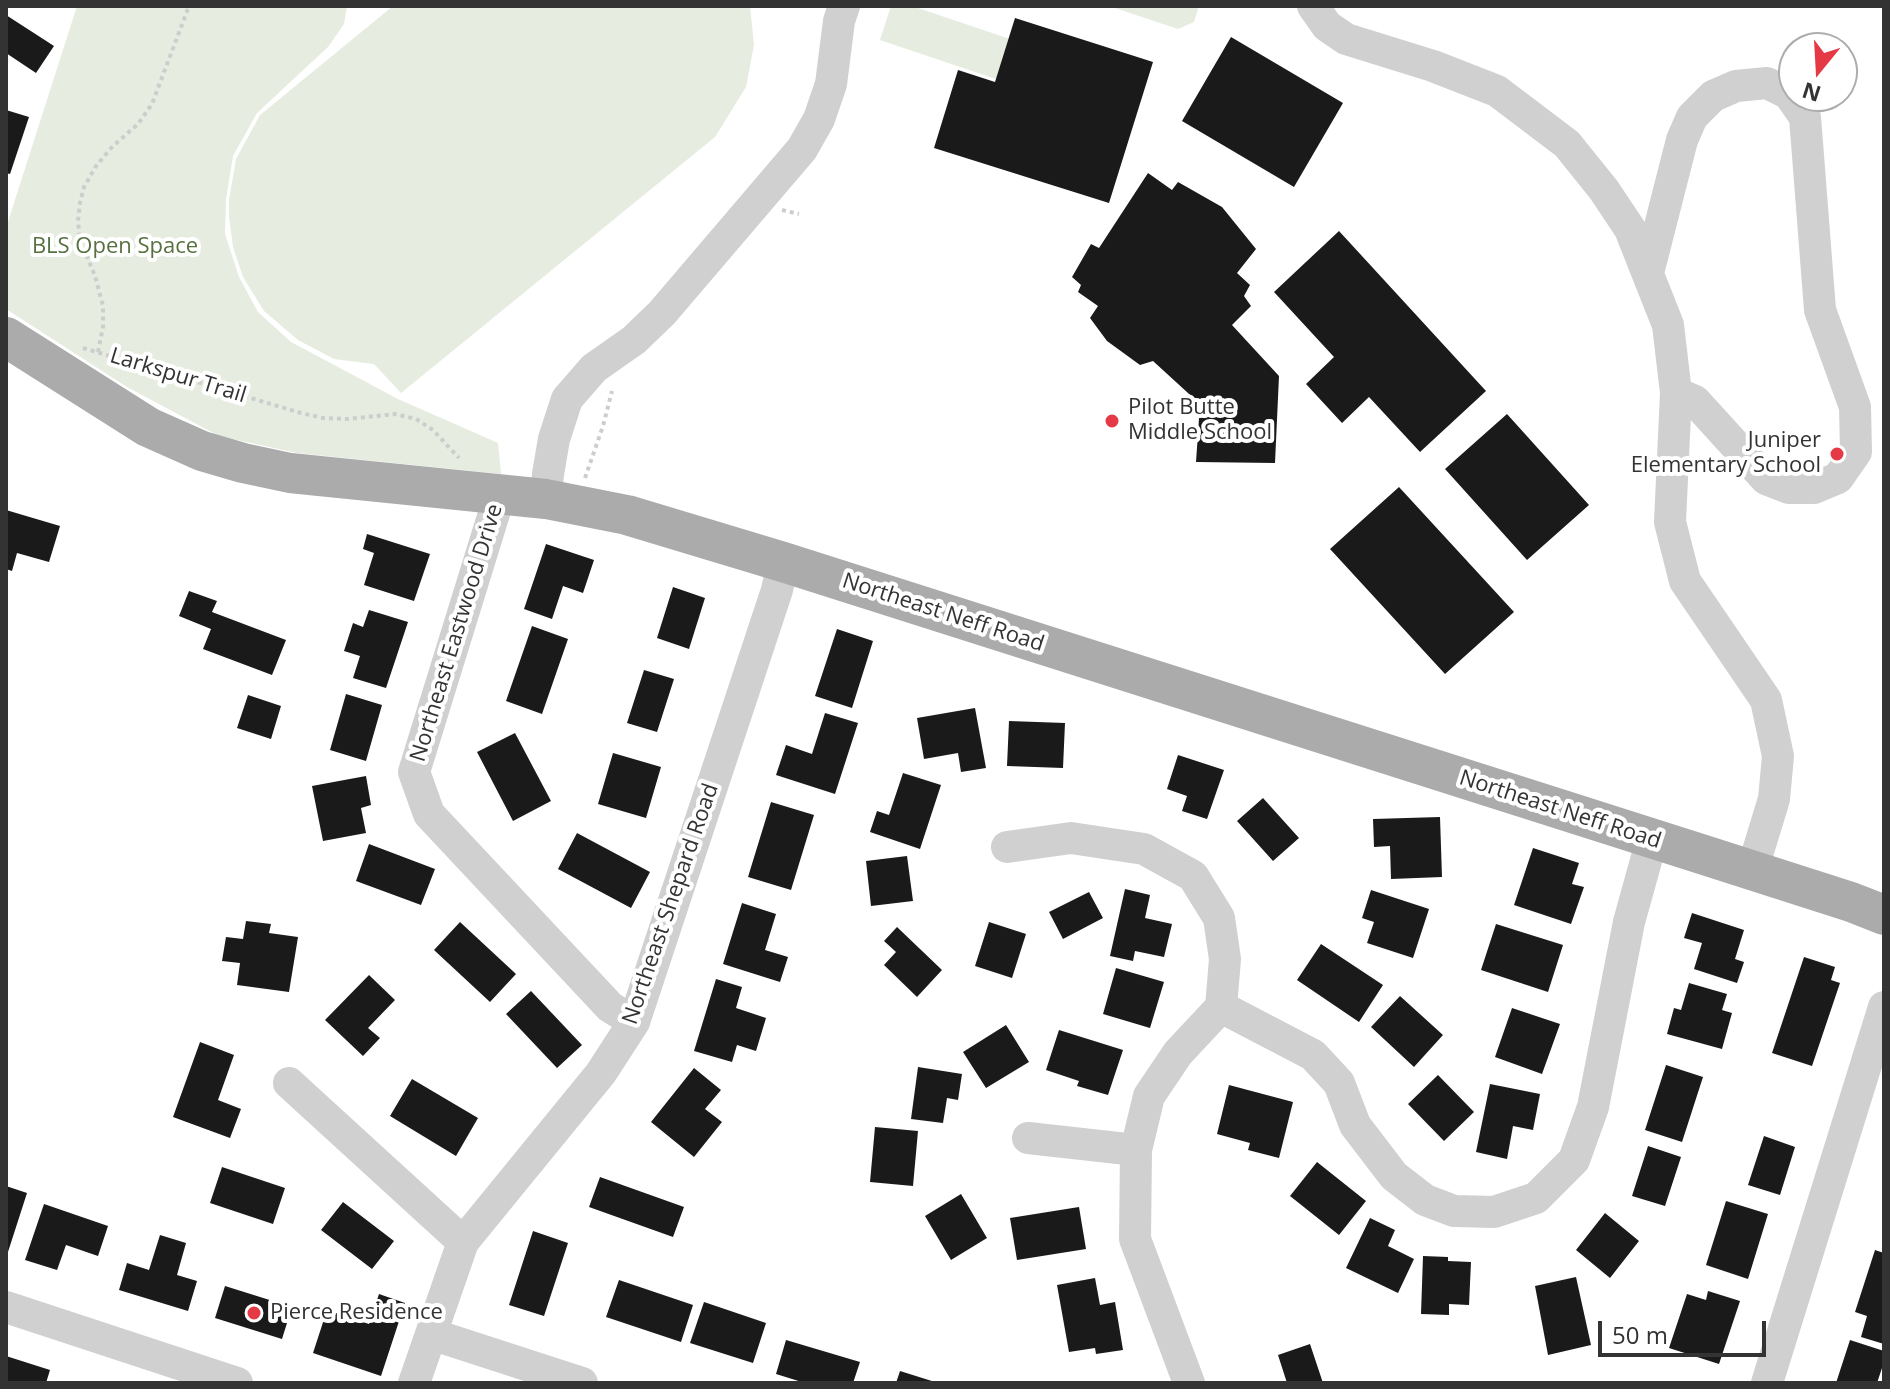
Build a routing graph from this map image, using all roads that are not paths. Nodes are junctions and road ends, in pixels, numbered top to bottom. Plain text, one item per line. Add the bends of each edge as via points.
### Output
1 (844, 6) edge
2 (1313, 6) edge
3 (1648, 273) junction
4 (6, 337) edge
5 (1676, 393) junction
6 (500, 494) junction
7 (546, 499) junction
8 (783, 562) junction
9 (1652, 839) junction
10 (1007, 847) dead end
11 (1752, 871) junction
12 (1884, 915) edge
13 (1221, 1007) junction
14 (1884, 1007) edge
15 (634, 1022) junction
16 (289, 1083) dead end
17 (1028, 1138) dead end
18 (1136, 1150) junction
19 (463, 1242) junction
20 (6, 1307) edge
21 (431, 1334) junction
22 (237, 1383) edge
23 (414, 1383) edge
24 (582, 1383) edge
25 (1189, 1383) edge
26 (1767, 1383) edge

1 - 7 street via 831,84 802,149 662,313 594,368 567,399 554,439
2 - 3 street via 1327,26 1346,39 1497,91 1567,144 1630,229
3 - 5 street via 1668,325
3 - 5 street via 1692,117 1713,96 1736,86 1767,83 1789,94 1805,117 1820,310 1855,407 1856,452 1838,478 1814,488 1789,488 1766,479 1695,401
4 - 6 main road, Northeast Neff Road via 148,427 202,451 290,473
5 - 11 street via 1670,522 1685,581 1766,700 1778,756 1774,799
6 - 7 main road, Northeast Neff Road
6 - 15 street, Northeast Eastwood Drive via 414,772 429,814 610,1007
7 - 8 main road, Northeast Neff Road via 627,515
8 - 9 main road, Northeast Neff Road
8 - 15 street, Northeast Shepard Road
9 - 11 main road, Northeast Neff Road
9 - 13 street via 1629,922 1593,1107 1574,1160 1536,1198 1494,1212 1454,1211 1425,1200 1394,1176 1355,1125 1339,1083 1313,1055
10 - 13 street via 1071,838 1144,849 1193,876 1219,918 1225,959
11 - 12 main road, Northeast Neff Road
13 - 18 street via 1178,1053 1149,1096
14 - 26 street
15 - 19 street, Northeast Shepard Road via 601,1073
16 - 19 street
17 - 18 street
18 - 25 street via 1135,1239
19 - 21 street, Northeast Shepard Road
20 - 22 street
21 - 23 street, Northeast Shepard Road
21 - 24 street

